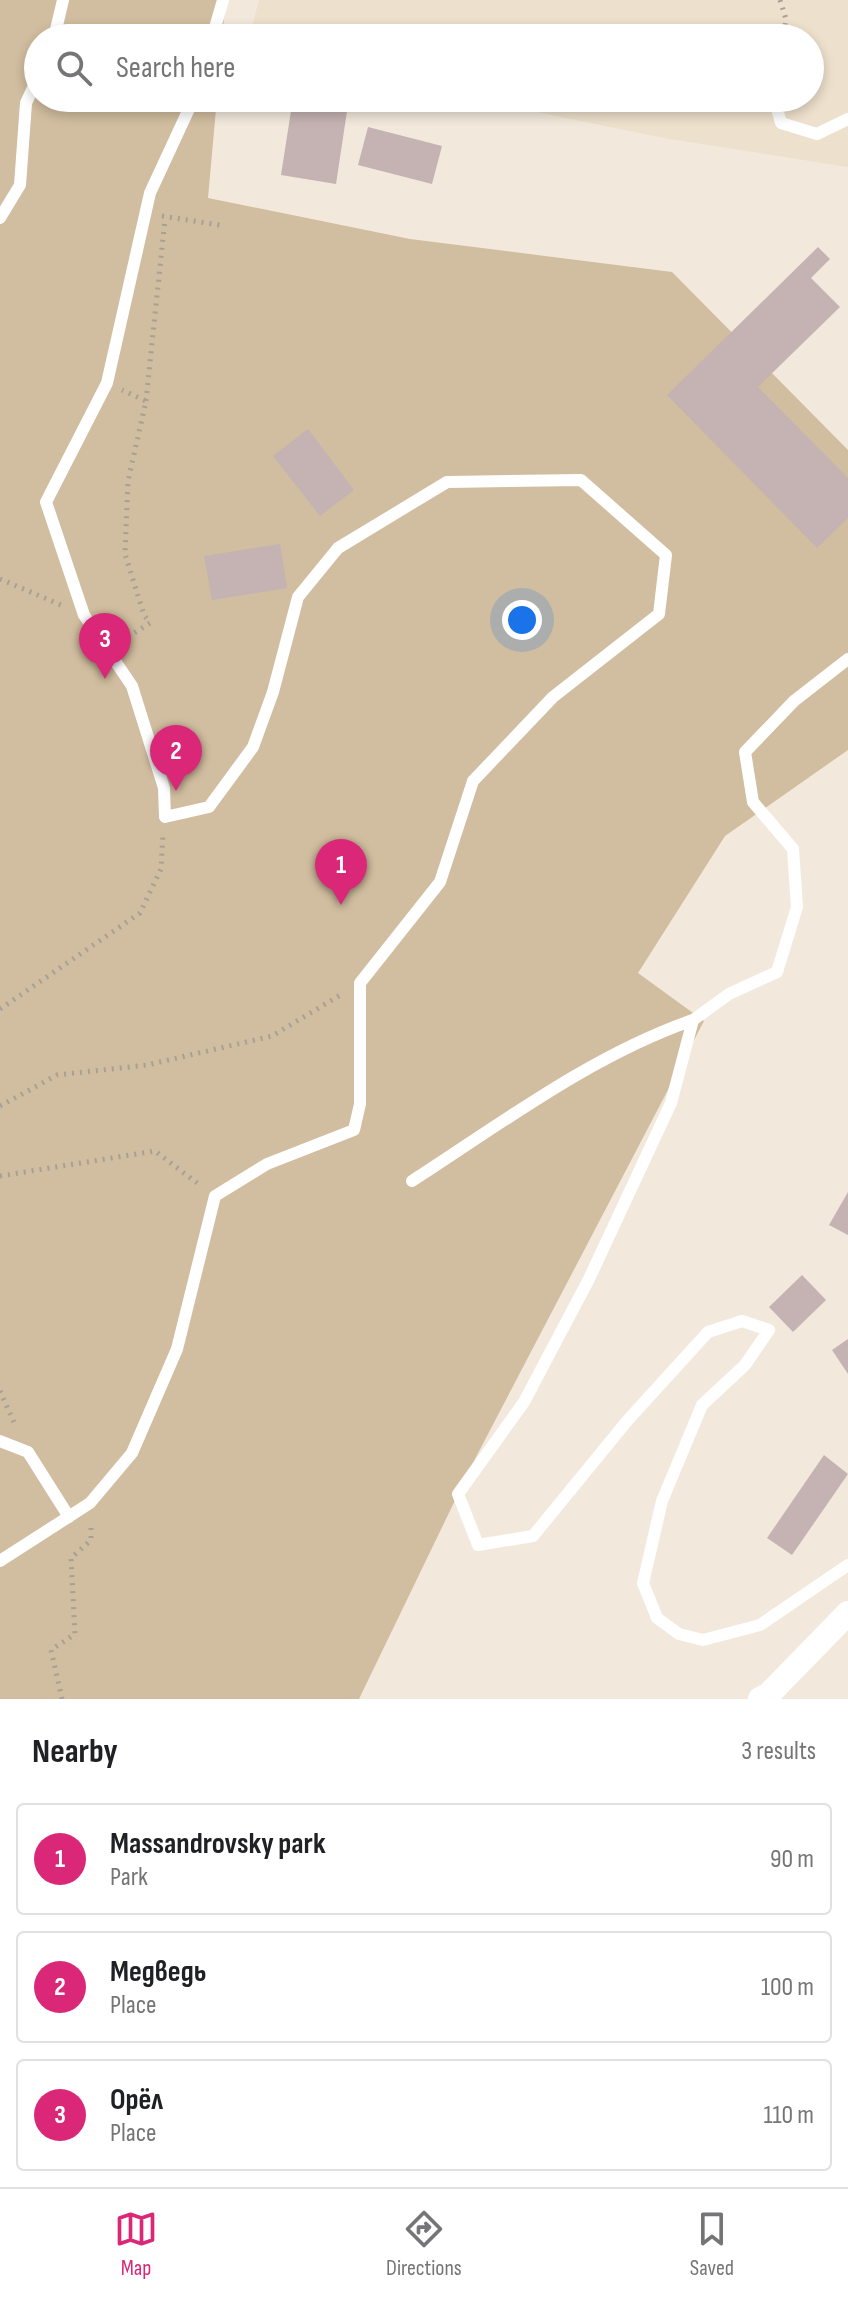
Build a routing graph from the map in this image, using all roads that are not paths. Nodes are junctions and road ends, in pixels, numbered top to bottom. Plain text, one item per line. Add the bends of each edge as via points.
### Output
1 (63, 0) edge
2 (223, 0) edge
3 (57, 24) edge
4 (216, 24) edge
5 (25, 112) edge
6 (188, 112) edge
7 (778, 112) edge
8 (848, 119) edge
9 (0, 218) edge
10 (848, 659) edge
11 (693, 1020) junction
12 (412, 1181) dead end
13 (0, 1441) edge
14 (69, 1517) junction
15 (0, 1561) edge
16 (848, 1565) edge
17 (848, 1613) edge
18 (760, 1699) edge

1 - 3 lane
2 - 4 lane
5 - 9 lane via 20,185
6 - 14 lane via 150,193 107,383 46,502 84,615 132,686 164,788 165,817 209,807 253,747 298,597 338,548 447,482 581,480 666,555 659,614 553,697 473,781 440,882 360,983 360,1104 354,1130 267,1164 215,1196 177,1349 132,1453 90,1503
7 - 8 lane via 781,123 817,134
10 - 11 lane via 794,701 745,752 753,802 793,849 797,907 777,972 729,994
11 - 12 lane via 651,1035 569,1081
11 - 16 lane via 671,1103 589,1279 524,1402 458,1494 478,1545 533,1536 708,1332 742,1321 769,1330 745,1365 702,1405 662,1501 643,1583 657,1618 679,1634 703,1640 727,1637 760,1625
13 - 14 lane via 28,1452
14 - 15 lane
17 - 18 street

